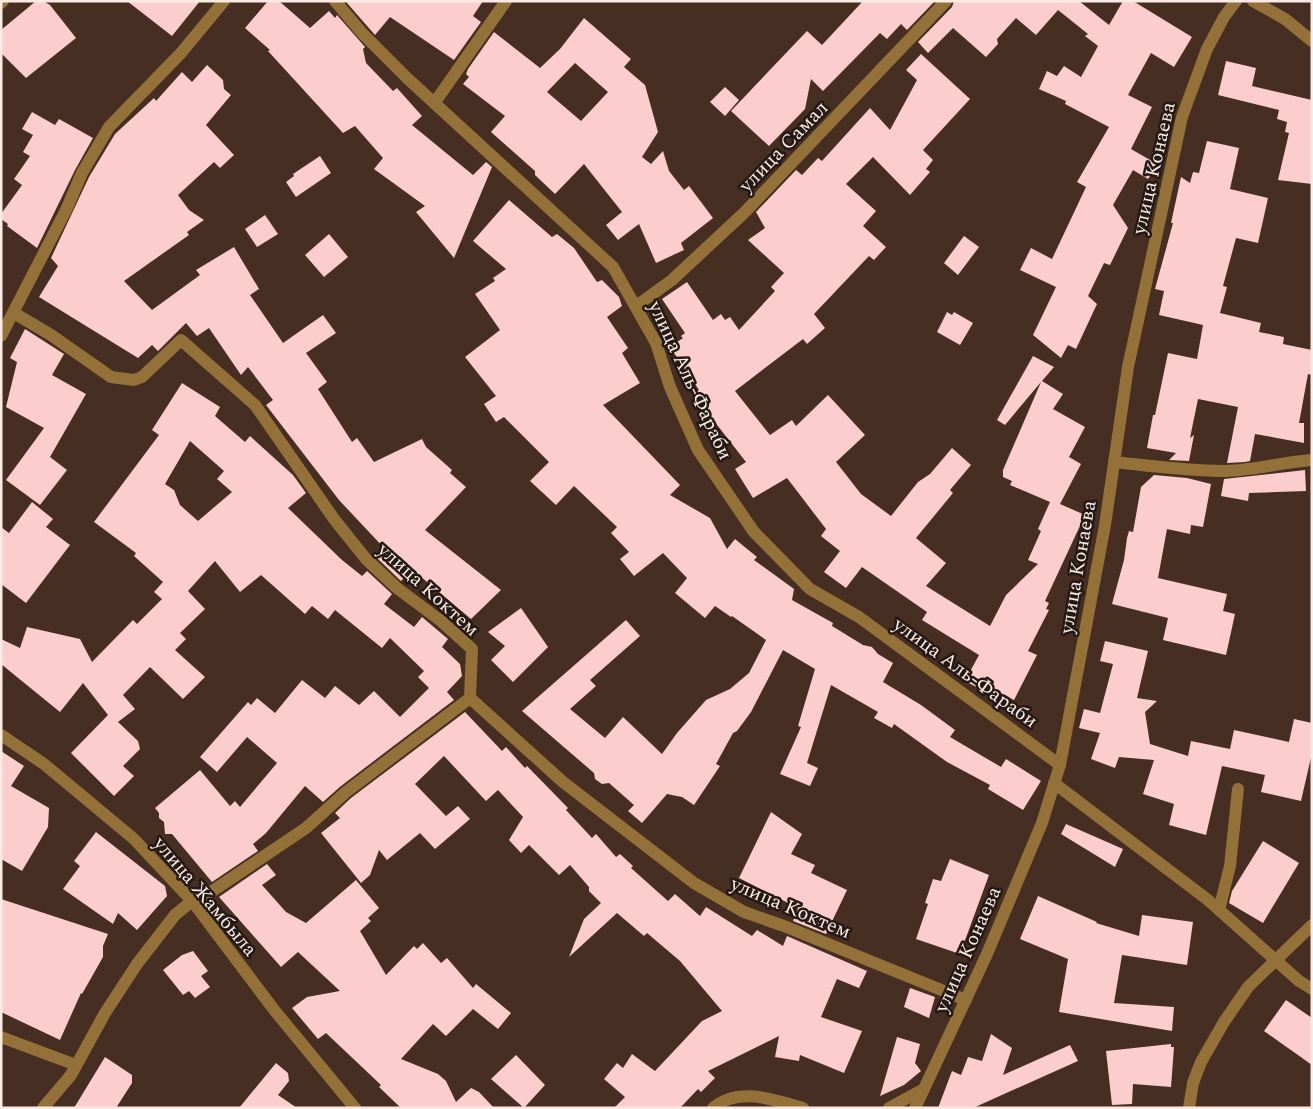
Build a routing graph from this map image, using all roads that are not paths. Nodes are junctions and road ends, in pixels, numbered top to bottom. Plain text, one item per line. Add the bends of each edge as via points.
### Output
1 (224, 1) edge
2 (335, 1) edge
3 (506, 1) edge
4 (946, 1) edge
5 (1236, 1) edge
6 (1253, 1) edge
7 (1312, 41) edge
8 (435, 102) junction
9 (636, 306) junction
10 (14, 313) junction
11 (1, 336) edge
12 (1312, 460) edge
13 (1114, 462) junction
14 (470, 698) junction
15 (1, 735) edge
16 (1060, 765) junction
17 (1054, 783) junction
18 (1238, 788) dead end
19 (192, 901) junction
20 (1219, 910) junction
21 (1312, 925) edge
22 (1275, 960) junction
23 (1312, 990) edge
24 (966, 1000) junction
25 (1, 1037) edge
26 (76, 1066) junction
27 (924, 1089) junction
28 (43, 1108) edge
29 (355, 1108) edge
30 (714, 1108) edge
31 (803, 1108) edge
32 (889, 1108) edge
33 (915, 1108) edge
34 (1189, 1108) edge

1 - 10 street via 181,53 109,127 82,173
2 - 8 street, улица Аль-Фараби via 362,33
3 - 8 street
4 - 9 street, улица Самал via 745,212 672,280
5 - 13 street, улица Конаева via 1207,49 1182,117 1128,367
6 - 7 street via 1285,19
8 - 9 street, улица Аль-Фараби via 613,267
9 - 16 street, улица Аль-Фараби via 656,343 670,388 698,450 754,532 810,589 859,617
10 - 11 street
10 - 14 street, улица Коктем via 111,377 134,380 142,377 180,340 227,378 255,405 334,519 366,559 472,650
12 - 13 street via 1226,471
13 - 16 street, улица Конаева
14 - 19 street via 346,792 306,828 205,896
14 - 24 street, улица Коктем via 563,782 694,883 744,912
15 - 19 street, улица Жамбыла via 44,764 134,839
16 - 17 street, улица Конаева
17 - 20 street
17 - 24 street, улица Конаева via 1042,823
18 - 20 street via 1230,866
19 - 26 street via 176,915 137,964
19 - 29 street, улица Жамбыла via 274,1011
20 - 22 street
21 - 22 street
22 - 23 street
22 - 34 street via 1248,987 1201,1062
24 - 27 street, улица Конаева
25 - 26 street
26 - 28 street
27 - 32 street
27 - 33 street, улица Конаева
30 - 31 street via 733,1096 758,1096

